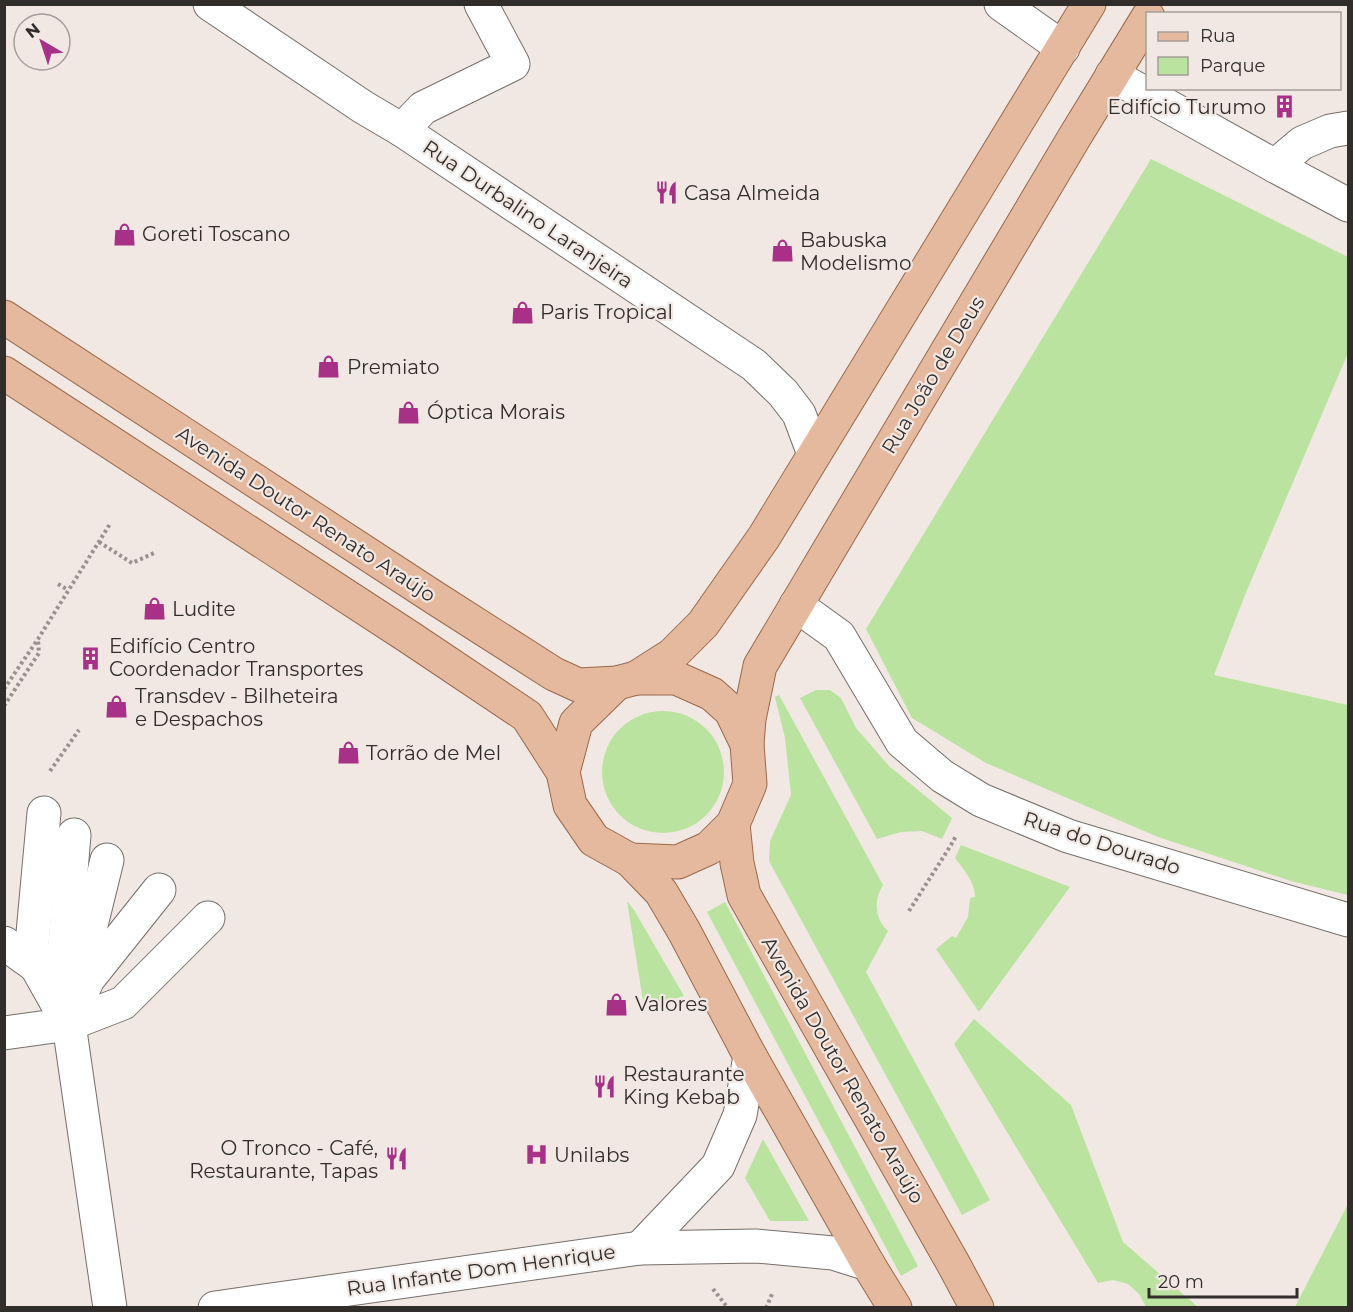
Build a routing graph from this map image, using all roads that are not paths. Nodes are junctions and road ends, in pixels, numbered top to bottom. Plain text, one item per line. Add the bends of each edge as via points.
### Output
1 (210, 4) edge
2 (481, 4) edge
3 (1001, 4) edge
4 (1089, 4) edge
5 (1146, 20) edge
6 (1063, 48) junction
7 (1112, 75) junction
8 (1348, 128) edge
9 (402, 130) junction
10 (1275, 166) junction
11 (1348, 205) edge
12 (4, 317) edge
13 (4, 373) edge
14 (814, 454) junction
15 (796, 605) junction
16 (626, 680) junction
17 (747, 744) junction
18 (563, 772) junction
19 (44, 813) dead end
20 (733, 824) junction
21 (74, 835) dead end
22 (107, 860) dead end
23 (630, 860) junction
24 (159, 890) dead end
25 (208, 918) dead end
26 (1348, 920) edge
27 (4, 943) edge
28 (36, 966) junction
29 (69, 1024) junction
30 (4, 1033) edge
31 (750, 1056) junction
32 (640, 1248) junction
33 (868, 1264) junction
34 (220, 1307) edge
35 (110, 1308) edge
36 (895, 1308) edge
37 (976, 1308) edge

1 - 9 street, Rua Durbalino Laranjeira
2 - 9 street via 513,64 423,108
3 - 6 street
4 - 6 main road
5 - 7 main road, Rua João de Deus
6 - 14 main road
7 - 10 street
7 - 15 main road, Rua João de Deus
8 - 10 street via 1330,130 1302,143
9 - 14 street, Rua Durbalino Laranjeira via 754,365 799,414
10 - 11 street
12 - 16 main road, Avenida Doutor Renato Araújo via 554,674 579,685
13 - 18 main road, Avenida Doutor Renato Araújo via 527,716
14 - 16 main road via 764,537 703,624 672,655
15 - 17 main road, Rua João de Deus via 760,666 748,719
15 - 26 street, Rua do Dourado via 839,636 902,742 942,776 981,800 1068,836
16 - 17 main road, Avenida Doutor Renato Araújo via 676,678 712,694 731,711
16 - 18 main road, Avenida Doutor Renato Araújo via 576,723
17 - 20 main road, Avenida Doutor Renato Araújo via 750,784
18 - 23 main road, Avenida Doutor Renato Araújo via 570,805 594,840
19 - 28 street via 32,944
20 - 23 main road, Avenida Doutor Renato Araújo via 709,848 678,862
20 - 37 main road, Avenida Doutor Renato Araújo via 744,895
21 - 29 street via 63,966
22 - 29 street
23 - 31 main road, Avenida Doutor Renato Araújo via 661,892
24 - 29 street via 88,979
25 - 29 street via 123,1003
27 - 28 street
28 - 29 street
29 - 30 street
29 - 35 street
31 - 32 street, Rua Infante Dom Henrique via 740,1115 718,1166
31 - 33 main road, Avenida Doutor Renato Araújo
32 - 33 street, Rua Infante Dom Henrique via 756,1246 833,1253
32 - 34 street, Rua Infante Dom Henrique
33 - 36 main road, Avenida Doutor Renato Araújo

